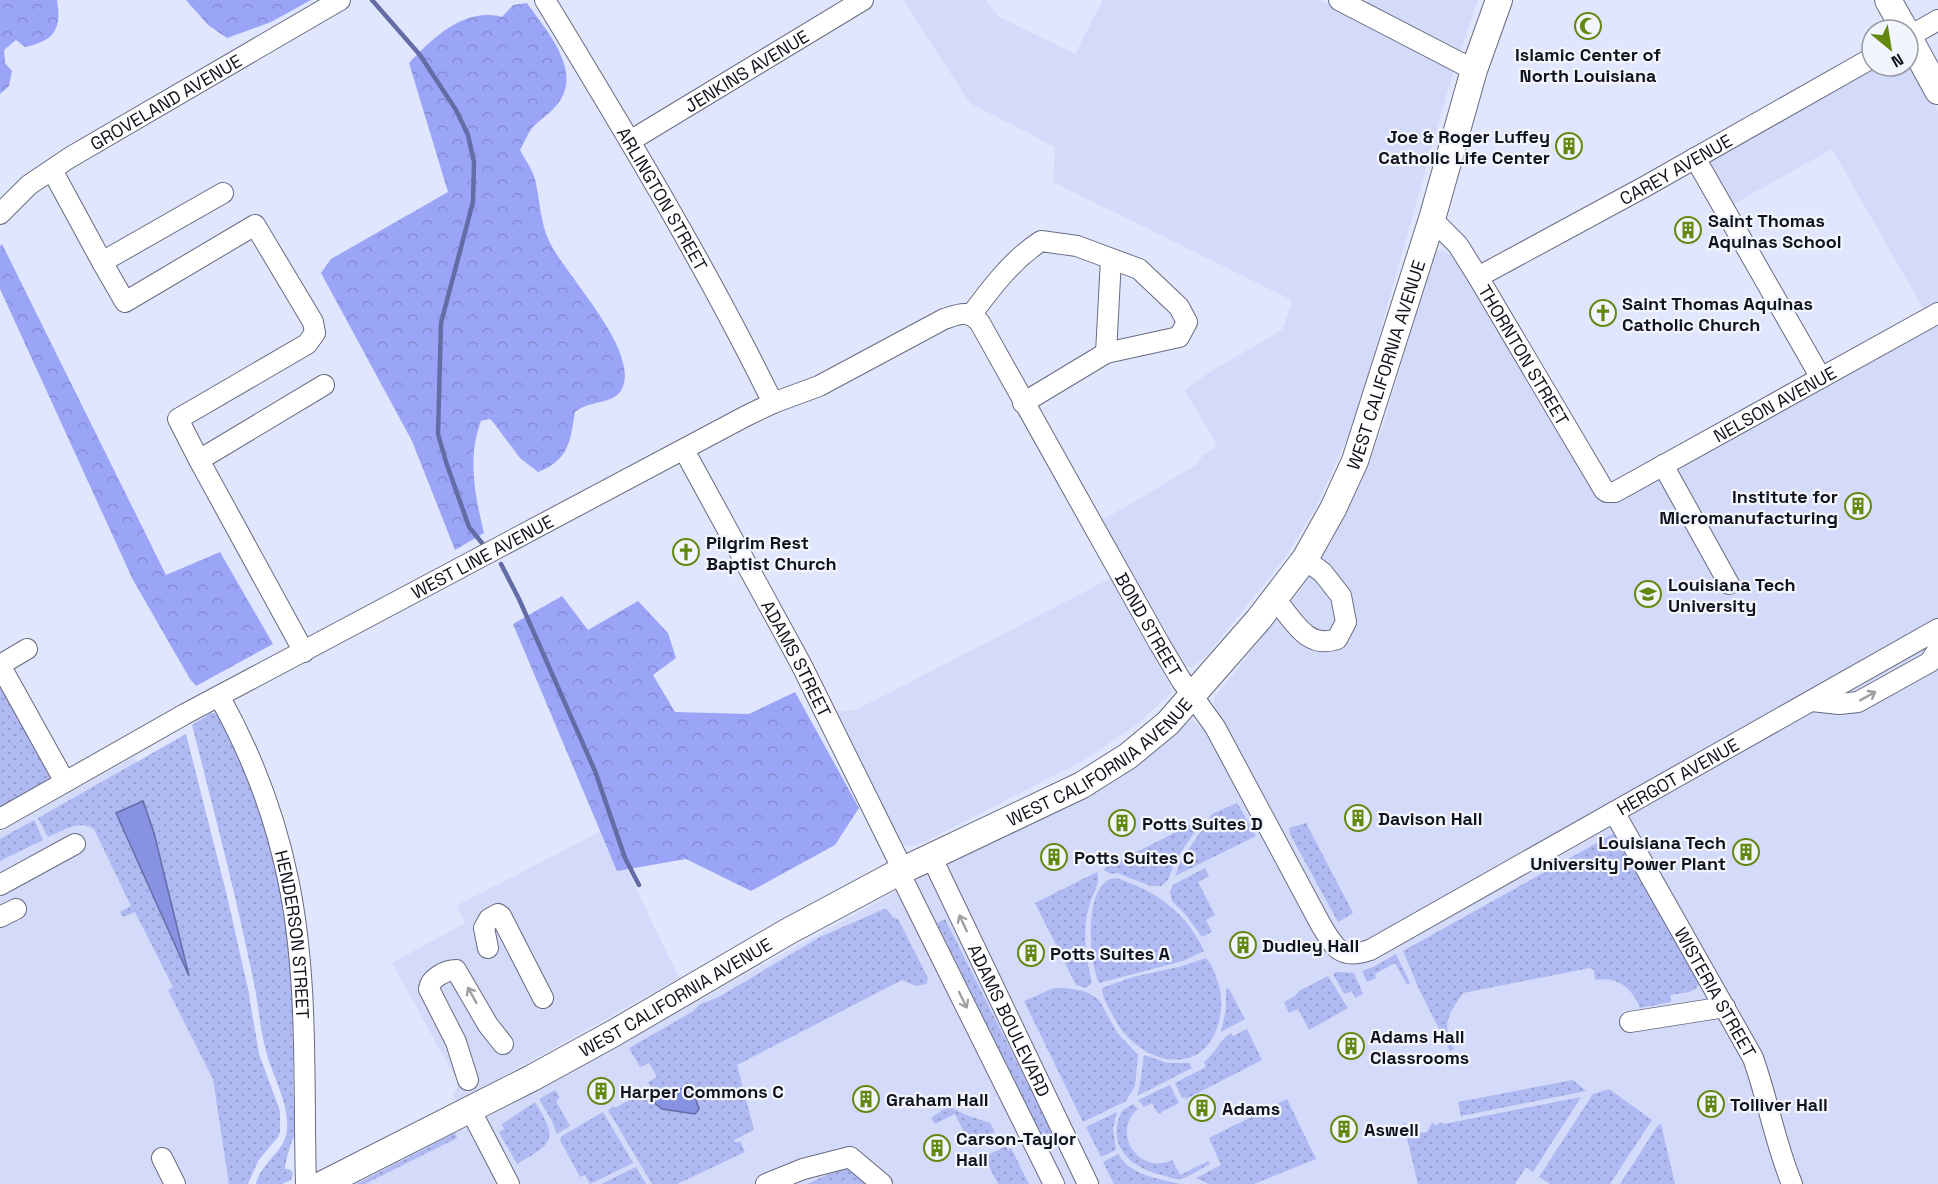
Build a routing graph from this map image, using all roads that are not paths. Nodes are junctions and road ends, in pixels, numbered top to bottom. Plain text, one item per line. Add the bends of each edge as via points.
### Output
1 (340, 0) edge
2 (545, 0) edge
3 (863, 0) edge
4 (1339, 0) edge
5 (1498, 0) edge
6 (1888, 0) edge
7 (1898, 18) edge
8 (1938, 20) edge
9 (1920, 30) edge
10 (1920, 59) edge
11 (1860, 65) edge
12 (1474, 70) junction
13 (1938, 91) edge
14 (630, 141) junction
15 (1695, 158) junction
16 (52, 170) junction
17 (223, 193) dead end
18 (0, 214) edge
19 (1432, 219) junction
20 (1111, 259) junction
21 (102, 262) junction
22 (1478, 277) junction
23 (1938, 313) edge
24 (971, 315) junction
25 (1107, 353) junction
26 (1821, 378) junction
27 (324, 385) dead end
28 (773, 403) junction
29 (1023, 403) junction
30 (684, 450) junction
31 (199, 460) junction
32 (1663, 465) junction
33 (1611, 493) joint
34 (1305, 559) junction
35 (1729, 584) dead end
36 (1275, 599) junction
37 (1938, 629) edge
38 (1938, 649) edge
39 (27, 650) dead end
40 (304, 652) junction
41 (0, 665) edge
42 (219, 696) junction
43 (1193, 696) junction
44 (1812, 701) junction
45 (65, 782) junction
46 (1614, 812) junction
47 (0, 819) edge
48 (75, 844) dead end
49 (931, 856) junction
50 (901, 871) junction
51 (0, 885) edge
52 (488, 948) dead end
53 (1353, 954) joint
54 (543, 998) dead end
55 (1725, 1007) junction
56 (1630, 1022) dead end
57 (503, 1044) dead end
58 (468, 1080) dead end
59 (471, 1110) junction
60 (1780, 1151) junction
61 (162, 1158) dead end
62 (175, 1184) edge
63 (306, 1184) edge
64 (323, 1184) edge
65 (509, 1184) edge
66 (766, 1184) edge
67 (882, 1184) edge
68 (1054, 1184) edge
69 (1088, 1184) edge
70 (1779, 1184) edge
71 (1792, 1184) edge

1 - 16 street, GROVELAND AVENUE
2 - 14 street, ARLINGTON STREET
3 - 14 street, JENKINS AVENUE
4 - 12 street
5 - 12 main road, WEST CALIFORNIA AVENUE
6 - 7 main road
8 - 9 street
10 - 13 main road
11 - 15 street, CAREY AVENUE
12 - 19 main road, WEST CALIFORNIA AVENUE
14 - 28 street, ARLINGTON STREET via 735,326
15 - 22 street, CAREY AVENUE
15 - 26 street
16 - 18 street, GROVELAND AVENUE via 29,185
16 - 21 street
17 - 21 street
19 - 22 street, THORNTON STREET via 1458,245
19 - 34 main road, WEST CALIFORNIA AVENUE via 1355,461
20 - 24 street via 1077,246 1041,241 1025,251
20 - 25 street
20 - 25 street via 1139,269 1179,307 1187,322 1179,337
21 - 31 street via 125,302 255,225 313,322 315,333 306,344 178,419
22 - 33 street, THORNTON STREET via 1604,490
23 - 26 street, NELSON AVENUE
24 - 28 street, WEST LINE AVENUE via 963,312 944,320 819,386
24 - 29 street, BOND STREET via 980,323
25 - 29 street
26 - 32 street, NELSON AVENUE
27 - 31 street
28 - 30 street, WEST LINE AVENUE
29 - 43 street, BOND STREET
30 - 40 street, WEST LINE AVENUE
30 - 50 street, ADAMS STREET via 801,664
31 - 40 street
32 - 33 street, NELSON AVENUE
32 - 35 street
34 - 36 main road, WEST CALIFORNIA AVENUE
34 - 36 street via 1323,573 1341,596 1346,622 1337,639 1326,643 1312,640
36 - 43 main road, WEST CALIFORNIA AVENUE
37 - 44 street, HERGOT AVENUE
44 -> 38 street via 1858,702 1930,662
39 - 41 street
40 - 42 street, WEST LINE AVENUE
41 - 45 street
42 - 45 street, WEST LINE AVENUE
42 - 63 street, HENDERSON STREET via 246,747 288,879 302,1010
43 - 49 main road, WEST CALIFORNIA AVENUE via 1128,756 1082,784
43 - 53 street, BOND STREET via 1226,745 1333,946
44 - 46 street, HERGOT AVENUE
45 - 47 street, WEST LINE AVENUE
46 - 53 street, HERGOT AVENUE via 1370,950
46 - 55 street, WISTERIA STREET
48 - 51 street
49 - 50 main road, WEST CALIFORNIA AVENUE
69 -> 49 street, ADAMS BOULEVARD
50 - 59 main road, WEST CALIFORNIA AVENUE
50 -> 68 street, ADAMS BOULEVARD
52 - 54 street via 484,928 498,914
55 - 56 street
55 - 60 street, WISTERIA STREET via 1753,1058
57 -> 58 street via 456,970 432,980 429,989 456,1042
59 - 64 main road, WEST CALIFORNIA AVENUE
59 - 65 street
60 - 70 street
60 - 71 street, WISTERIA STREET
61 - 62 street
66 - 67 street via 850,1157

